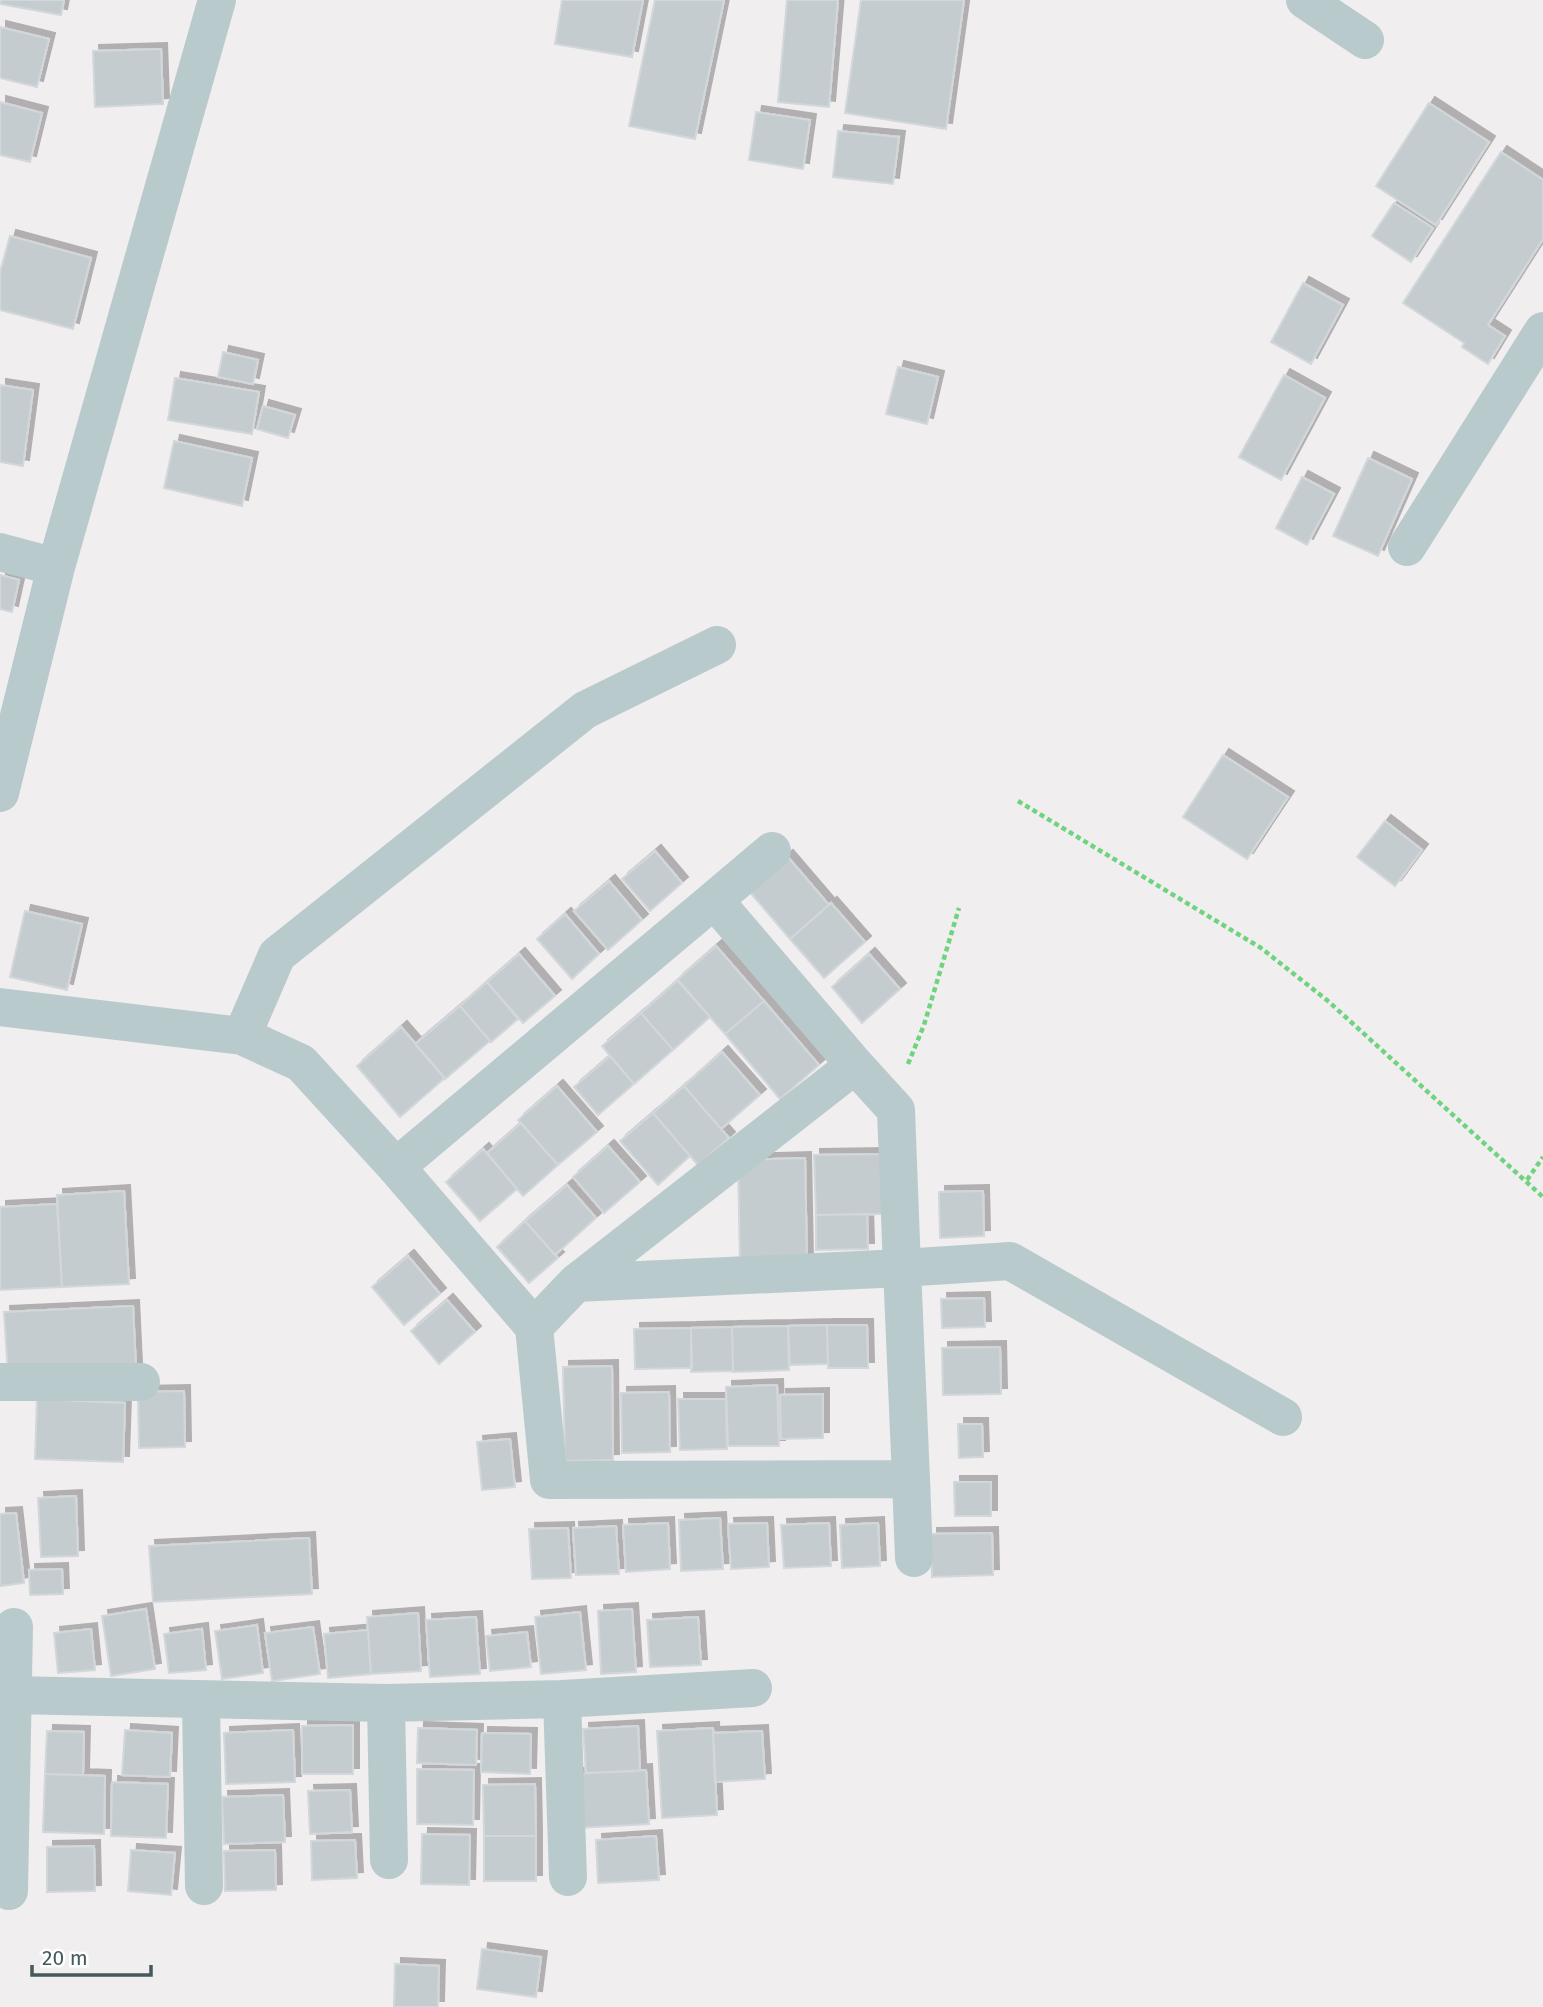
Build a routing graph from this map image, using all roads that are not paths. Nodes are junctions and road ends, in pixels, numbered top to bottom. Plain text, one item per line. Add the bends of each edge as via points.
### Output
1 (217, 0) edge
2 (1305, 0) edge
3 (1365, 40) dead end
4 (1543, 331) edge
5 (1407, 547) dead end
6 (0, 552) edge
7 (56, 567) junction
8 (718, 645) dead end
9 (0, 793) edge
10 (772, 851) dead end
11 (714, 900) junction
12 (0, 1007) edge
13 (242, 1037) junction
14 (855, 1065) junction
15 (396, 1167) junction
16 (902, 1268) junction
17 (576, 1283) junction
18 (534, 1327) junction
19 (0, 1382) edge
20 (141, 1382) dead end
21 (1283, 1417) dead end
22 (911, 1479) junction
23 (914, 1558) dead end
24 (14, 1627) dead end
25 (753, 1689) dead end
26 (12, 1695) junction
27 (562, 1699) junction
28 (201, 1701) junction
29 (386, 1703) junction
30 (6, 1741) edge
31 (389, 1860) dead end
32 (568, 1877) dead end
33 (204, 1886) dead end
34 (9, 1891) dead end

1 - 7 street
2 - 3 street
4 - 5 street
6 - 7 street
7 - 9 street
8 - 13 street via 585,710 277,955
10 - 11 street
11 - 14 street
11 - 15 street
12 - 13 street
13 - 15 street via 301,1063
14 - 16 street via 896,1110
14 - 17 street
15 - 18 street
16 - 17 street
16 - 21 street via 1010,1261
16 - 22 street
17 - 18 street
18 - 22 street via 550,1480
19 - 20 street
22 - 23 street
24 - 26 street
25 - 27 street
26 - 28 street
26 - 30 street
27 - 29 street
27 - 32 street
28 - 29 street
28 - 33 street
29 - 31 street
30 - 34 street

